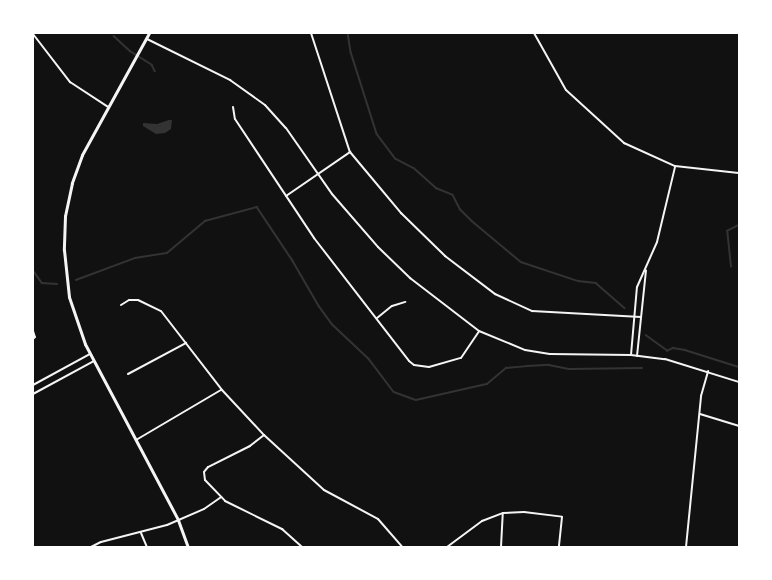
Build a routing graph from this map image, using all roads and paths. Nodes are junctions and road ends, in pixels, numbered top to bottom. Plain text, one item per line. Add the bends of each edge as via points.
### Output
1 (149, 33) edge
2 (310, 33) edge
3 (534, 33) edge
4 (33, 34) edge
5 (147, 39) junction
6 (108, 107) junction
7 (233, 107) dead end
8 (350, 152) junction
9 (675, 166) junction
10 (739, 173) edge
11 (318, 174) junction
12 (286, 196) junction
13 (646, 267) junction
14 (405, 302) dead end
15 (121, 305) dead end
16 (634, 317) junction
17 (641, 317) junction
18 (376, 318) junction
19 (33, 331) edge
20 (479, 331) junction
21 (34, 338) edge
22 (187, 343) junction
23 (90, 354) junction
24 (631, 355) junction
25 (638, 356) junction
26 (93, 362) junction
27 (708, 370) junction
28 (128, 374) dead end
29 (739, 382) edge
30 (33, 385) edge
31 (222, 390) junction
32 (33, 394) edge
33 (700, 414) junction
34 (739, 426) edge
35 (264, 435) junction
36 (136, 440) junction
37 (220, 497) junction
38 (503, 513) junction
39 (178, 520) junction
40 (141, 532) junction
41 (91, 546) edge
42 (147, 547) edge
43 (188, 547) edge
44 (302, 547) edge
45 (402, 547) edge
46 (447, 547) edge
47 (501, 547) edge
48 (559, 547) edge
49 (686, 547) edge

1 - 5 main road
2 - 8 street
3 - 9 street via 566,90 601,125 635,150
4 - 6 street via 70,82
5 - 6 main road
5 - 11 street via 256,97 286,128
6 - 23 main road via 91,135 72,183 65,216 67,286 76,323
7 - 12 street via 235,119
8 - 11 street
8 - 16 street via 424,237 505,300 545,313
9 - 10 street
9 - 13 street via 657,242
11 - 12 street
11 - 20 street via 360,228 395,264
12 - 18 street
13 - 16 street via 637,287
13 - 17 street
14 - 18 street
15 - 22 street via 138,300 154,306
16 - 17 street
16 - 24 street
17 - 25 street
18 - 20 street via 403,354 421,367 461,358
19 - 21 street
20 - 24 street via 538,352
22 - 28 street
22 - 31 street
23 - 26 main road
23 - 30 street
24 - 25 street
25 - 27 street
26 - 32 street
26 - 36 main road
27 - 29 street
27 - 33 street
31 - 35 street
31 - 36 street
33 - 34 street
33 - 49 street
35 - 37 street via 204,472 205,480
35 - 45 street via 324,490 378,519
36 - 39 main road
37 - 39 street
37 - 44 street via 282,529
38 - 46 street via 482,521
38 - 47 street
38 - 48 street via 562,517
39 - 40 street
39 - 43 main road
40 - 41 street
40 - 42 street

